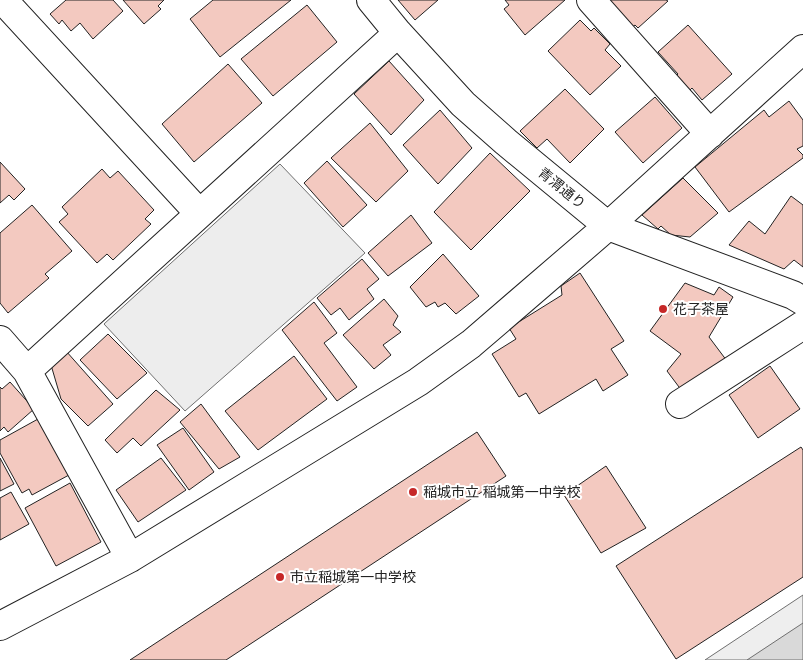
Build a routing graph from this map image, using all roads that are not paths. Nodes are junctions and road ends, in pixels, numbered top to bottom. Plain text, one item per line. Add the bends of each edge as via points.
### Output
1 (3, 0) edge
2 (371, 0) edge
3 (592, 0) edge
4 (398, 33) junction
5 (803, 49) edge
6 (710, 134) junction
7 (199, 213) junction
8 (608, 226) junction
9 (803, 301) edge
10 (803, 325) edge
11 (0, 340) edge
12 (27, 371) junction
13 (680, 404) dead end
14 (130, 558) junction
15 (0, 626) edge

1 - 7 street
2 - 4 street, 青渭通り
3 - 6 street
4 - 7 street
4 - 8 street, 青渭通り via 463,104
5 - 6 street
6 - 8 street
7 - 12 street
8 - 9 street, 青渭通り
8 - 14 street via 471,344 418,382
10 - 13 street
11 - 12 street
12 - 14 street
14 - 15 street

